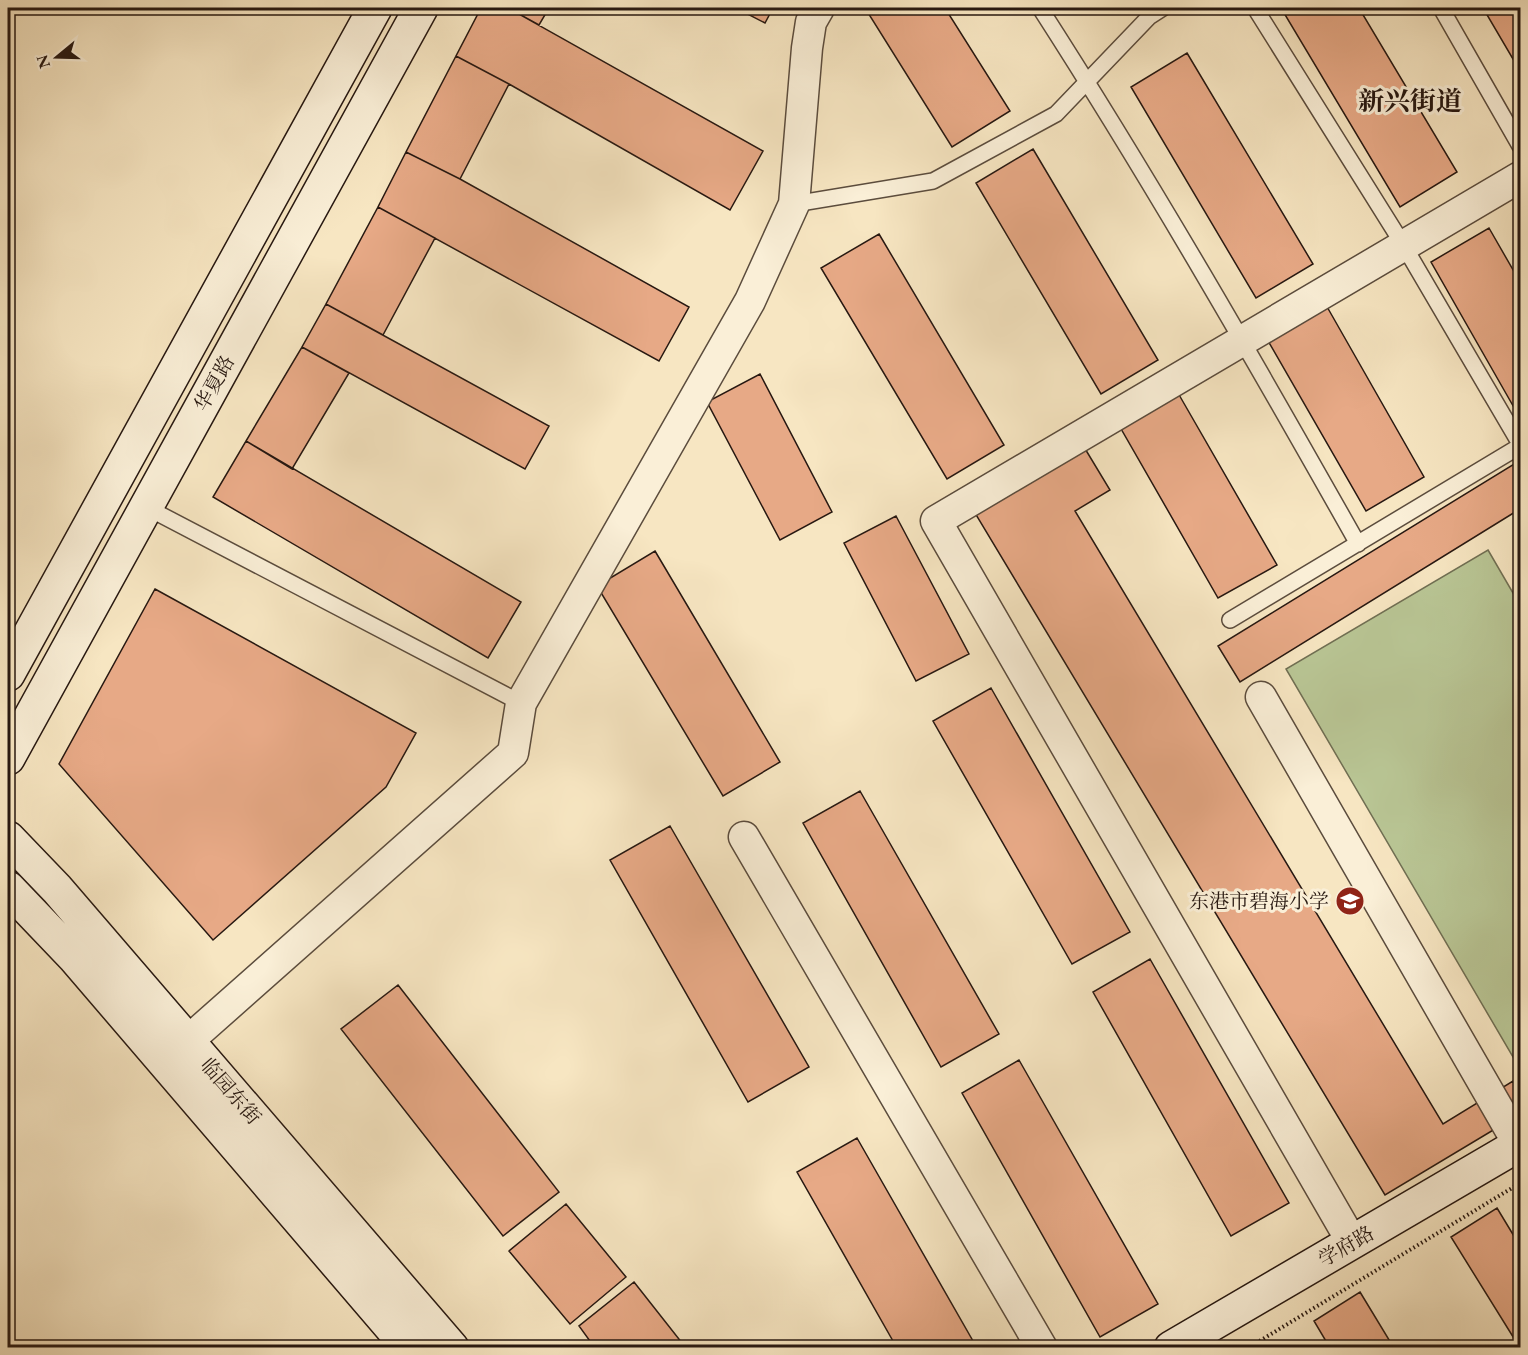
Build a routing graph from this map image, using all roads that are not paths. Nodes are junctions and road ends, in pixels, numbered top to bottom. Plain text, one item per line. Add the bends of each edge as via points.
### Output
1 (375, 8) edge
2 (421, 8) edge
3 (819, 8) edge
4 (1040, 8) edge
5 (1163, 8) edge
6 (1256, 8) edge
7 (1441, 8) edge
8 (1088, 82) junction
9 (1521, 146) edge
10 (1521, 177) edge
11 (794, 204) junction
12 (1404, 246) junction
13 (1243, 340) junction
14 (1521, 445) edge
15 (146, 507) junction
16 (1358, 543) junction
17 (1230, 620) dead end
18 (8, 674) edge
19 (1261, 697) dead end
20 (522, 704) junction
21 (8, 758) edge
22 (744, 837) dead end
23 (8, 838) edge
24 (8, 888) edge
25 (177, 1053) junction
26 (1520, 1144) edge
27 (1352, 1242) junction
28 (409, 1347) edge
29 (452, 1347) edge
30 (1042, 1347) edge
31 (1171, 1347) edge

1 - 18 street, 华夏路
2 - 15 street, 华夏路
3 - 11 street via 810,22
4 - 8 lane
5 - 8 lane via 1149,17
6 - 12 lane
7 - 9 lane
8 - 11 lane via 1056,114 933,181
8 - 13 lane
10 - 12 street
11 - 20 street via 750,301
12 - 13 street
12 - 14 lane
13 - 16 lane
13 - 27 street via 936,521
14 - 16 lane
15 - 20 lane
15 - 21 street, 华夏路
16 - 17 lane
19 - 26 street
20 - 25 street via 513,753
22 - 30 street
23 - 25 street, 临园东街 via 57,889
24 - 25 street, 临园东街 via 74,957
25 - 28 street, 临园东街
25 - 29 street, 临园东街
26 - 27 street, 学府路
27 - 31 street, 学府路

